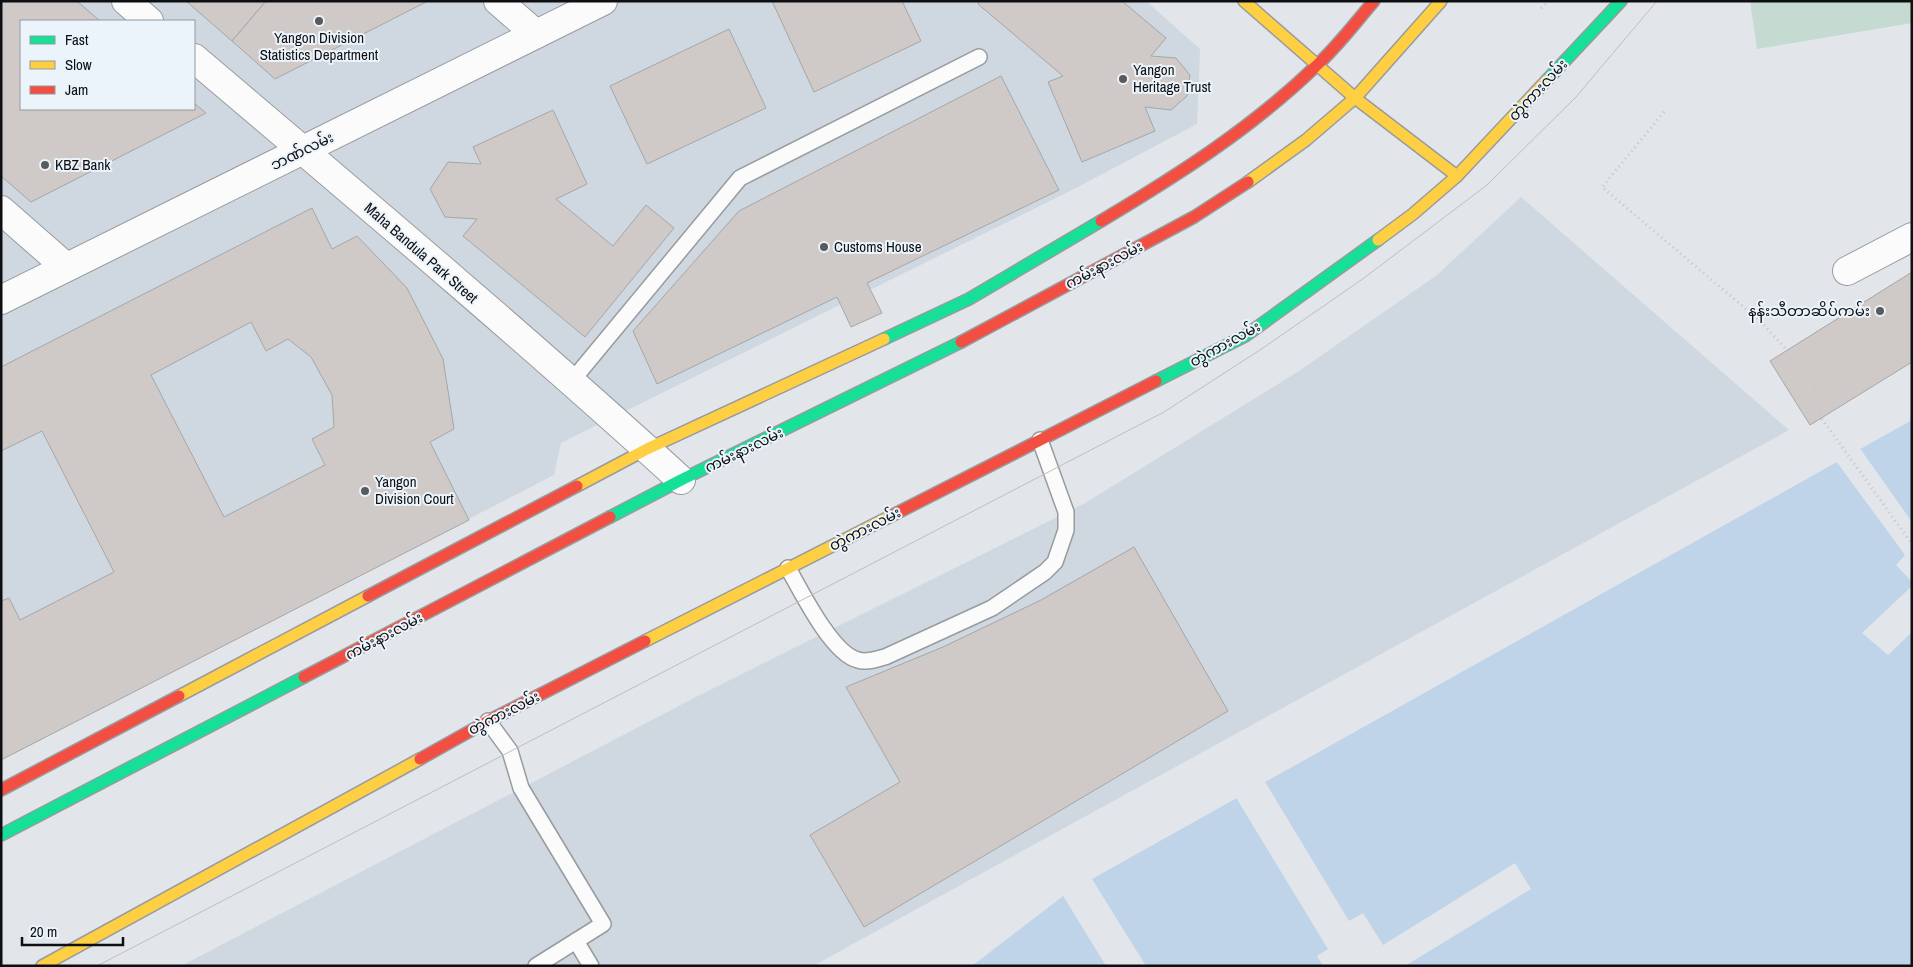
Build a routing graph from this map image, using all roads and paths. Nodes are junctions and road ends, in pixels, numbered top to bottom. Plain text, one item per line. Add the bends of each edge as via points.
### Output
1 (126, 1) edge
2 (498, 1) edge
3 (603, 1) edge
4 (1244, 1) edge
5 (1374, 1) edge
6 (1440, 1) edge
7 (1549, 1) edge
8 (1622, 1) edge
9 (1541, 8) dead end
10 (148, 20) edge
11 (536, 34) junction
12 (979, 57) dead end
13 (195, 59) edge
14 (1317, 66) junction
15 (1355, 98) junction
16 (1664, 112) dead end
17 (303, 150) junction
18 (1457, 176) junction
19 (1, 210) edge
20 (1912, 237) edge
21 (66, 267) junction
22 (1847, 271) dead end
23 (1, 300) edge
24 (1787, 350) dead end
25 (1812, 380) dead end
26 (571, 382) junction
27 (1040, 440) junction
28 (647, 449) junction
29 (682, 480) junction
30 (1912, 544) edge
31 (788, 568) junction
32 (488, 721) junction
33 (1, 790) edge
34 (1, 835) edge
35 (576, 941) junction
36 (42, 966) edge
37 (536, 966) edge
38 (591, 966) edge

1 - 10 street
2 - 11 street
3 - 11 street, ဘဏ်လမ်း
4 - 14 main road
5 - 14 main road
6 - 15 main road, ကမ်းနားလမ်း
7 - 9 path
8 - 18 main road, တွဲကားလမ်း
11 - 17 street, ဘဏ်လမ်း
12 - 26 lane via 740,178
13 - 17 street, Maha Bandula Park Street
14 - 15 main road
14 - 28 main road via 1231,139 971,303
15 - 18 main road
15 - 29 main road, ကမ်းနားလမ်း via 1306,140 1194,217
16 - 24 path via 1602,187 1760,322
17 - 21 street, ဘဏ်လမ်း
17 - 26 street, Maha Bandula Park Street
18 - 27 main road, တွဲကားလမ်း via 1413,214 1246,336
19 - 21 street
20 - 22 street
21 - 23 street, ဘဏ်လမ်း
25 - 30 path via 1822,418
26 - 28 street, Maha Bandula Park Street
27 - 31 main road, တွဲကားလမ်း
27 - 31 lane via 1066,512 1063,543 1055,562 1045,572 992,608 885,657 857,660 830,638
28 - 29 street, Maha Bandula Park Street
28 - 33 main road
29 - 34 main road, ကမ်းနားလမ်း
31 - 32 main road, တွဲကားလမ်း
32 - 35 lane via 510,751 521,788 603,924
32 - 36 main road, တွဲကားလမ်း
35 - 37 lane
35 - 38 lane

